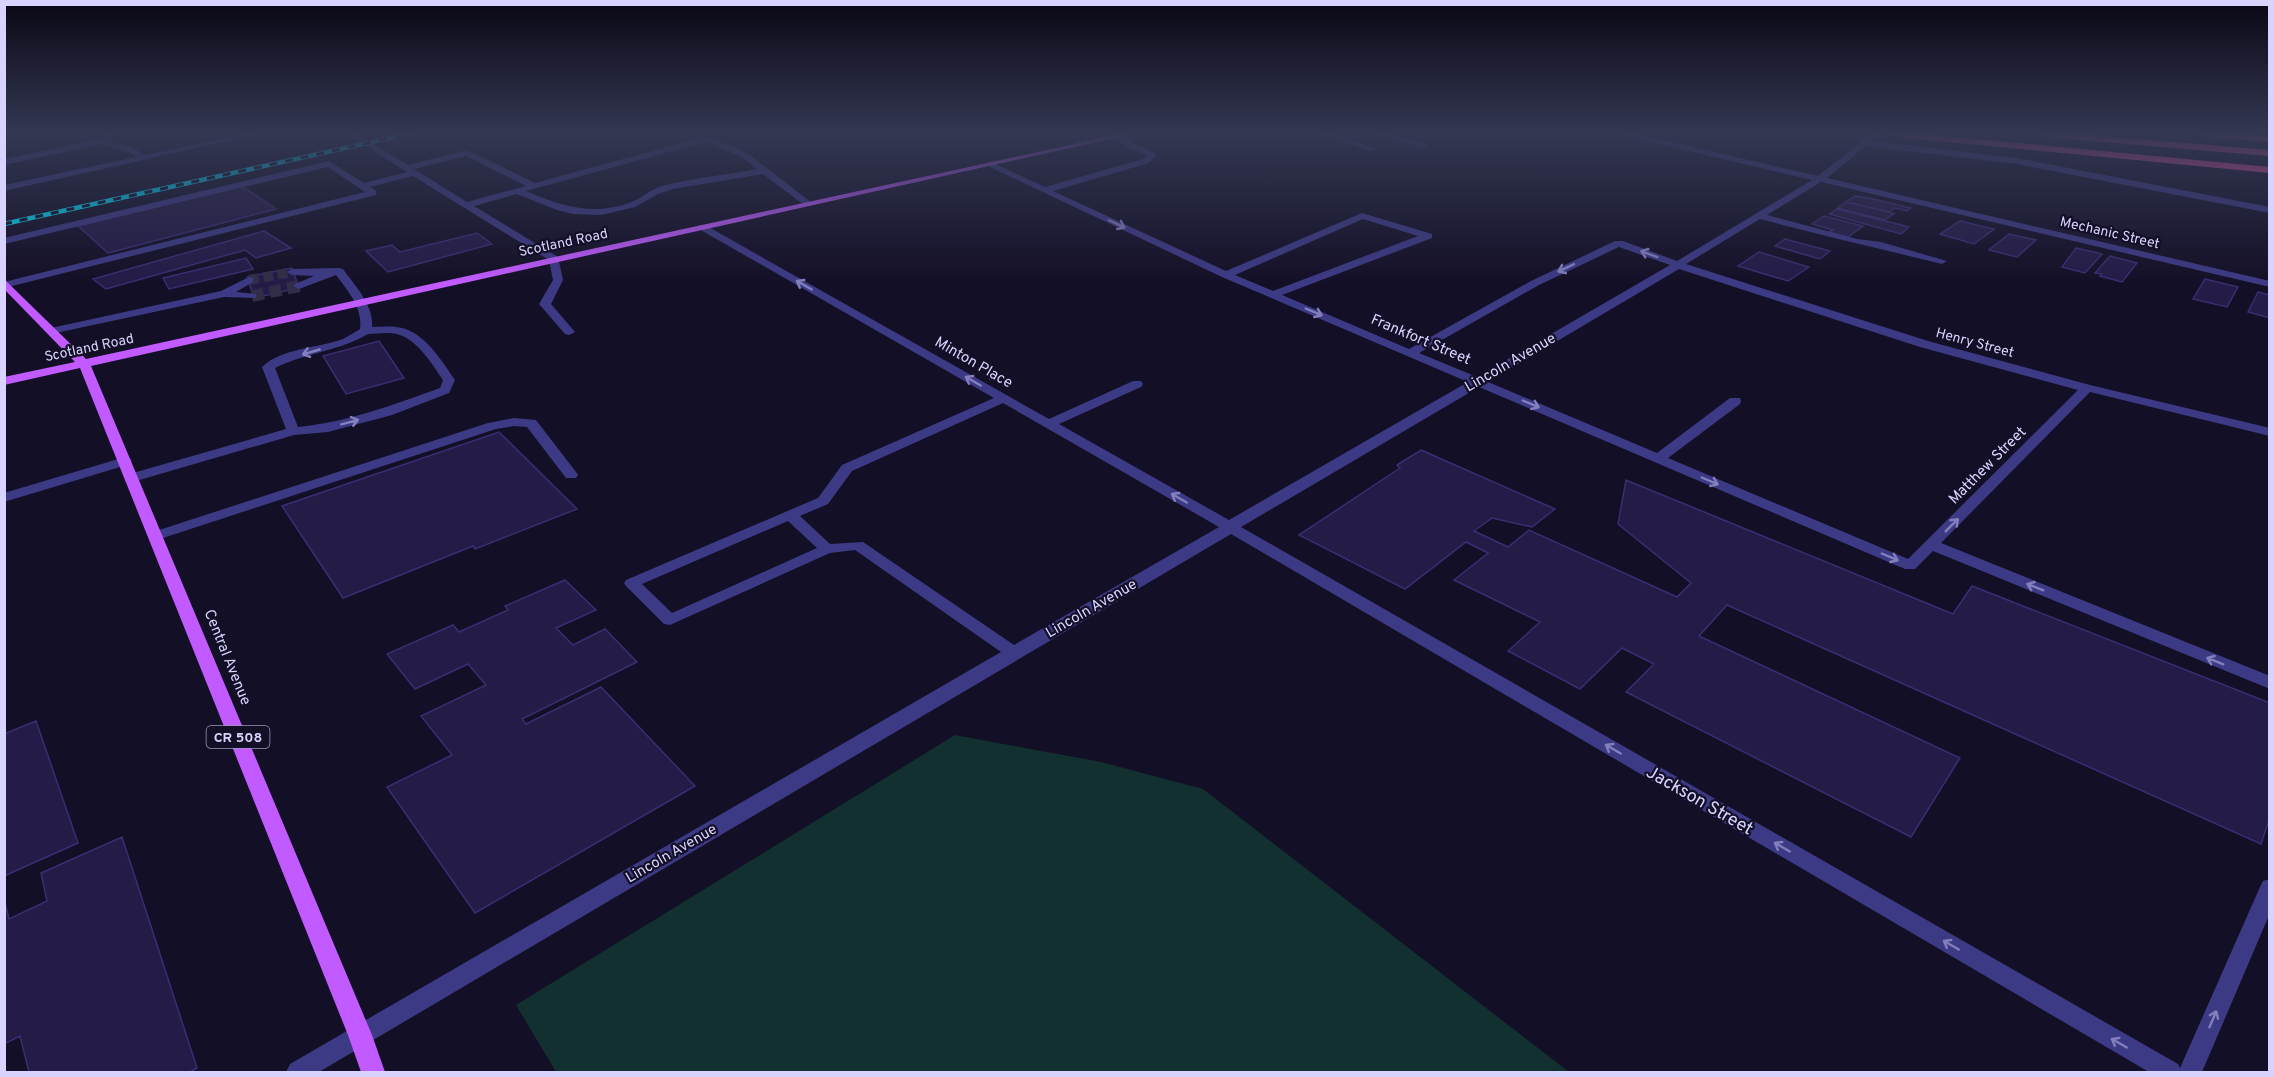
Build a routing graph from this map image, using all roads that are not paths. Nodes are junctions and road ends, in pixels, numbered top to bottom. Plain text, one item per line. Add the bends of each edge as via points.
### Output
1 (21, 184) edge
2 (243, 184) edge
3 (359, 184) edge
4 (368, 184) edge
5 (432, 184) edge
6 (530, 184) edge
7 (539, 184) edge
8 (692, 184) edge
9 (781, 184) edge
10 (894, 184) edge
11 (1032, 184) edge
12 (1064, 184) edge
13 (1811, 184) edge
14 (1848, 184) edge
15 (2137, 184) edge
16 (362, 186) junction
17 (533, 186) junction
18 (4, 188) edge
19 (1045, 190) junction
20 (518, 191) junction
21 (807, 203) junction
22 (466, 205) junction
23 (2270, 210) edge
24 (1759, 216) junction
25 (702, 227) junction
26 (4, 241) edge
27 (554, 259) junction
28 (1942, 261) dead end
29 (1678, 265) junction
30 (328, 273) junction
31 (1226, 275) junction
32 (6, 284) edge
33 (2270, 284) edge
34 (251, 288) tunnel mouth
35 (1272, 295) junction
36 (360, 302) junction
37 (51, 331) junction
38 (366, 331) junction
39 (569, 332) dead end
40 (1410, 353) junction
41 (84, 363) junction
42 (4, 381) edge
43 (1477, 381) junction
44 (1137, 384) dead end
45 (2087, 388) junction
46 (1004, 398) junction
47 (1735, 401) dead end
48 (1049, 424) junction
49 (292, 431) junction
50 (2270, 432) edge
51 (1659, 458) junction
52 (128, 469) junction
53 (571, 475) dead end
54 (4, 498) edge
55 (790, 515) junction
56 (1230, 526) junction
57 (155, 536) junction
58 (1932, 545) junction
59 (827, 549) junction
60 (1910, 566) joint
61 (1014, 653) junction
62 (2270, 683) edge
63 (2270, 887) edge
64 (360, 1035) junction
65 (298, 1072) edge
66 (373, 1072) edge
67 (2170, 1072) edge
68 (2190, 1072) edge

1 - 18 street
2 - 26 street
3 - 16 street
4 - 16 street
5 - 22 street
6 - 17 street
7 - 17 street
8 - 20 street via 661,190 639,203 597,214 561,210
9 - 21 street
10 - 21 main road, Scotland Road
11 - 19 street, Frankfort Street
12 - 19 street
13 - 24 street, Lincoln Avenue
14 - 33 street, Mechanic Street
15 - 23 street
16 - 32 street via 373,193
17 - 20 street
19 -> 31 street, Frankfort Street
20 - 22 street
21 - 25 main road, Scotland Road
22 - 27 street
24 - 28 street
24 - 29 street, Lincoln Avenue
25 - 27 main road, Scotland Road
46 -> 25 street, Minton Place
27 - 36 main road, Scotland Road
27 - 39 street via 558,280 545,304
29 -> 40 street, Henry Street via 1619,243
29 - 43 street, Lincoln Avenue
29 - 45 street, Henry Street via 1924,344
30 - 30 street via 295,279
30 - 36 street via 339,271
31 - 35 street, Frankfort Street
31 - 35 street via 1362,216 1428,236
32 - 37 main road, Central Avenue / CR 508
34 - 37 street
35 -> 40 street, Frankfort Street
36 - 38 street via 368,324
36 - 41 main road, Scotland Road
37 - 41 main road, Central Avenue / CR 508
38 -> 49 street via 348,341 268,367
49 -> 38 street via 328,428 446,390 449,380 412,336 397,330
40 - 43 street, Frankfort Street
41 - 42 main road, Scotland Road
41 - 52 main road, Central Avenue / CR 508
43 -> 51 street, Frankfort Street
43 - 56 street, Lincoln Avenue
44 - 48 street
45 - 50 street, Henry Street
58 -> 45 street, Matthew Street
46 - 48 street, Minton Place
46 - 55 street via 847,468 823,501
47 - 51 street
56 -> 48 street, Minton Place
49 - 52 street
51 -> 60 street, Frankfort Street
52 - 54 street
52 - 57 main road, Central Avenue / CR 508
53 - 57 street via 531,423 514,422
55 - 59 street
55 - 59 street via 632,584 670,620
56 - 61 street, Lincoln Avenue
67 -> 56 street, Jackson Street
57 - 64 main road, Central Avenue / CR 508
58 - 60 street, Matthew Street
62 -> 58 street
59 - 61 street via 858,545
61 - 64 street, Lincoln Avenue
68 -> 63 street
64 - 65 street, Lincoln Avenue
64 - 66 main road, Central Avenue / CR 508

